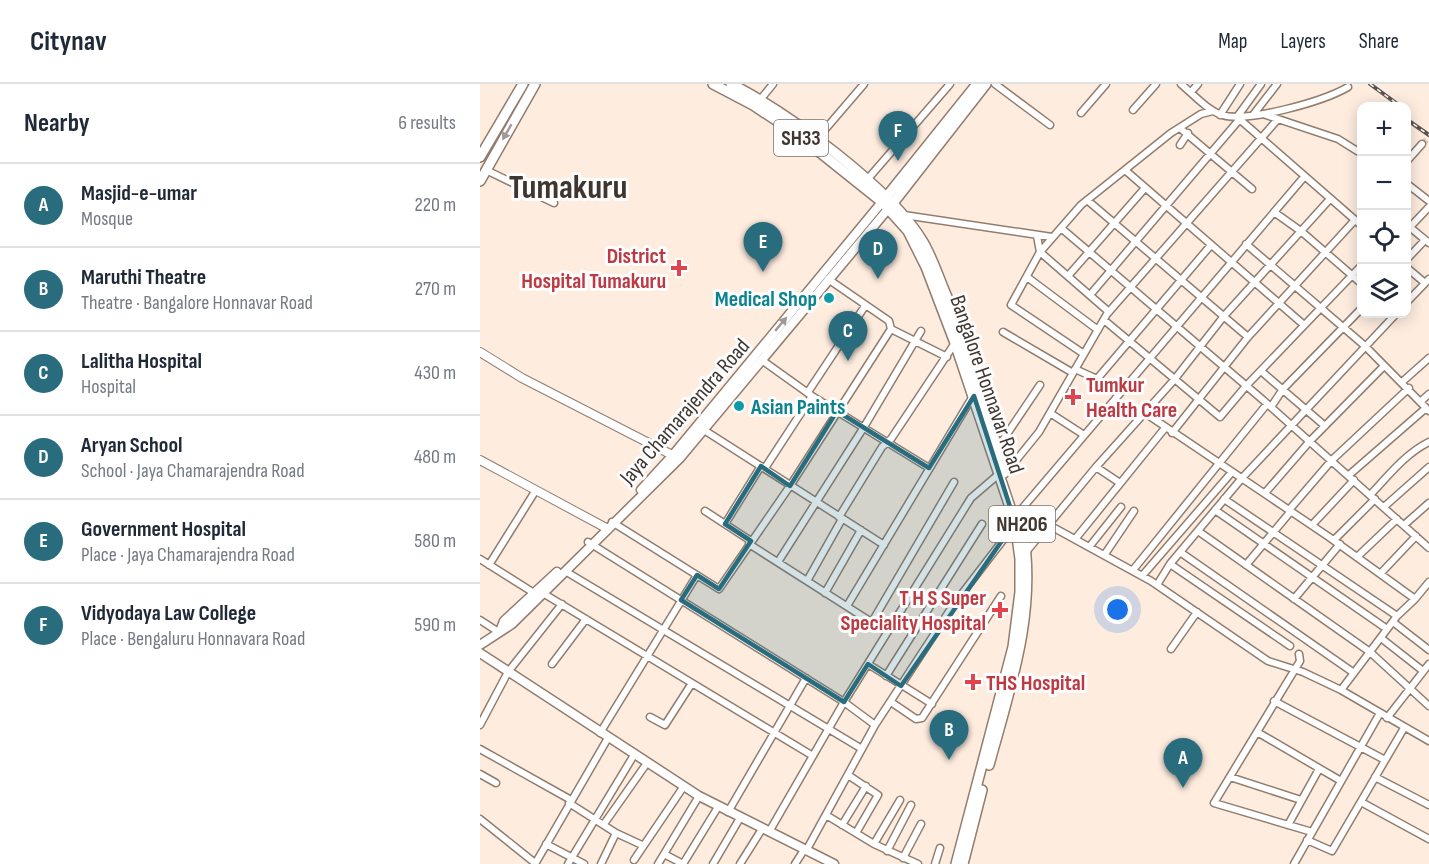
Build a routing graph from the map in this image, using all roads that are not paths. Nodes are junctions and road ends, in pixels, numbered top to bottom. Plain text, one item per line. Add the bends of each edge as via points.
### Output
1 (523, 84) edge
2 (535, 84) edge
3 (713, 84) edge
4 (731, 84) edge
5 (773, 84) edge
6 (864, 84) edge
7 (951, 84) edge
8 (977, 84) edge
9 (986, 84) edge
10 (995, 84) edge
11 (1106, 84) edge
12 (1156, 84) edge
13 (1181, 84) edge
14 (1198, 84) edge
15 (1240, 84) edge
16 (1261, 84) edge
17 (1277, 84) edge
18 (1348, 87) dead end
19 (1191, 92) junction
20 (760, 100) junction
21 (1133, 110) dead end
22 (1213, 111) junction
23 (1081, 113) dead end
24 (1220, 114) junction
25 (1263, 114) junction
26 (1253, 116) junction
27 (1238, 119) junction
28 (1278, 119) junction
29 (1050, 125) dead end
30 (1184, 127) junction
31 (1188, 135) junction
32 (1260, 138) junction
33 (816, 140) junction
34 (1422, 144) tunnel mouth
35 (1180, 145) dead end
36 (1357, 151) edge
37 (1211, 153) junction
38 (480, 157) edge
39 (1411, 157) edge
40 (486, 170) junction
41 (1125, 170) junction
42 (1231, 170) junction
43 (1304, 177) junction
44 (480, 181) edge
45 (864, 183) junction
46 (1411, 186) edge
47 (1145, 188) junction
48 (1252, 189) dead end
49 (1330, 199) junction
50 (1087, 200) junction
51 (1429, 201) edge
52 (554, 203) dead end
53 (887, 203) junction
54 (1167, 207) junction
55 (1429, 207) edge
56 (1274, 212) junction
57 (904, 215) junction
58 (1354, 220) junction
59 (1114, 223) junction
60 (1185, 223) junction
61 (1357, 223) edge
62 (1411, 223) edge
63 (1061, 228) junction
64 (1411, 228) edge
65 (1429, 231) edge
66 (1302, 232) junction
67 (1037, 236) junction
68 (1052, 237) junction
69 (1426, 240) edge
70 (1136, 243) junction
71 (1246, 244) junction
72 (1210, 245) junction
73 (1040, 252) junction
74 (1089, 252) junction
75 (1325, 252) junction
76 (1411, 256) edge
77 (1155, 259) junction
78 (1231, 262) junction
79 (1269, 267) junction
80 (1357, 270) edge
81 (1411, 270) edge
82 (1112, 271) junction
83 (1352, 275) junction
84 (1068, 276) junction
85 (1027, 277) junction
86 (826, 278) junction
87 (1180, 280) junction
88 (1357, 280) edge
89 (1427, 281) edge
90 (1254, 282) junction
91 (1293, 286) junction
92 (1130, 287) junction
93 (1090, 295) junction
94 (1202, 298) junction
95 (1411, 299) edge
96 (1278, 303) junction
97 (865, 306) junction
98 (1320, 308) junction
99 (1156, 309) junction
100 (1109, 312) junction
101 (1357, 313) edge
102 (1224, 316) junction
103 (1391, 318) edge
104 (1104, 320) junction
105 (1304, 325) junction
106 (1178, 327) junction
107 (1341, 328) junction
108 (891, 329) junction
109 (1098, 330) junction
110 (921, 331) dead end
111 (1003, 332) dead end
112 (1248, 337) junction
113 (914, 341) junction
114 (1128, 341) junction
115 (955, 343) junction
116 (1365, 346) junction
117 (1201, 347) junction
118 (480, 352) edge
119 (1084, 354) junction
120 (947, 357) junction
121 (1429, 358) edge
122 (1149, 359) junction
123 (763, 361) junction
124 (1384, 366) junction
125 (1226, 368) junction
126 (1074, 371) junction
127 (1262, 371) junction
128 (1174, 380) junction
129 (1402, 382) junction
130 (1040, 385) dead end
131 (1246, 386) junction
132 (1409, 388) junction
133 (1283, 389) junction
134 (810, 394) junction
135 (1429, 394) edge
136 (974, 396) junction
137 (1198, 400) junction
138 (1420, 402) junction
139 (1269, 405) junction
140 (981, 408) junction
141 (1428, 409) edge
142 (1307, 410) junction
143 (837, 411) junction
144 (1050, 413) junction
145 (1145, 413) junction
146 (1292, 426) junction
147 (1325, 426) junction
148 (864, 427) junction
149 (1165, 428) junction
150 (704, 430) junction
151 (1172, 433) junction
152 (1084, 435) junction
153 (1310, 441) junction
154 (1429, 442) edge
155 (886, 443) junction
156 (997, 449) junction
157 (677, 457) junction
158 (480, 460) edge
159 (1332, 460) junction
160 (1218, 463) junction
161 (763, 467) junction
162 (1096, 467) junction
163 (1429, 467) edge
164 (929, 468) junction
165 (1232, 472) junction
166 (1002, 474) junction
167 (1352, 477) junction
168 (1242, 478) junction
169 (954, 482) dead end
170 (1120, 483) junction
171 (790, 486) junction
172 (536, 490) junction
173 (1265, 493) junction
174 (1373, 496) junction
175 (1224, 499) junction
176 (815, 501) junction
177 (1429, 503) edge
178 (1385, 506) junction
179 (1121, 507) dead end
180 (1215, 510) junction
181 (1290, 510) junction
182 (705, 511) dead end
183 (1134, 512) dead end
184 (840, 518) junction
185 (1017, 518) junction
186 (1397, 519) junction
187 (725, 524) junction
188 (982, 524) dead end
189 (1047, 524) junction
190 (610, 525) junction
191 (1312, 525) junction
192 (1404, 525) junction
193 (861, 530) junction
194 (1198, 531) junction
195 (1273, 533) junction
196 (1416, 536) junction
197 (1076, 538) junction
198 (750, 542) junction
199 (1337, 542) junction
200 (590, 544) junction
201 (884, 545) junction
202 (1263, 545) junction
203 (1090, 546) junction
204 (1428, 546) edge
205 (1180, 552) junction
206 (1105, 554) junction
207 (1023, 555) junction
208 (1358, 557) junction
209 (480, 559) edge
210 (778, 562) junction
211 (1170, 564) junction
212 (489, 565) junction
213 (1246, 565) junction
214 (1324, 567) junction
215 (1133, 570) junction
216 (565, 571) junction
217 (1381, 573) junction
218 (697, 575) junction
219 (1142, 576) junction
220 (1312, 579) junction
221 (807, 581) junction
222 (1429, 582) edge
223 (1157, 585) junction
224 (1423, 590) junction
225 (538, 592) junction
226 (825, 593) junction
227 (1429, 595) edge
228 (1000, 596) dead end
229 (1294, 599) junction
230 (1415, 599) junction
231 (681, 600) junction
232 (562, 604) junction
233 (847, 606) junction
234 (1197, 612) junction
235 (586, 619) junction
236 (1395, 619) junction
237 (480, 620) edge
238 (872, 622) junction
239 (663, 629) junction
240 (1387, 629) junction
241 (499, 630) junction
242 (887, 632) junction
243 (1381, 638) junction
244 (480, 645) edge
245 (1290, 646) dead end
246 (1171, 649) dead end
247 (1429, 650) edge
248 (1370, 652) junction
249 (480, 653) edge
250 (1299, 654) dead end
251 (647, 656) junction
252 (552, 664) dead end
253 (868, 664) junction
254 (1429, 664) edge
255 (1294, 670) junction
256 (1423, 671) junction
257 (508, 672) junction
258 (1354, 673) junction
259 (886, 676) junction
260 (806, 678) junction
261 (692, 683) junction
262 (901, 686) junction
263 (1409, 689) junction
264 (1341, 690) junction
265 (1274, 700) junction
266 (844, 702) junction
267 (891, 702) junction
268 (932, 704) junction
269 (789, 705) junction
270 (1429, 706) edge
271 (1380, 713) junction
272 (650, 717) dead end
273 (1387, 718) junction
274 (480, 725) edge
275 (876, 725) junction
276 (1404, 728) junction
277 (828, 729) junction
278 (773, 732) junction
279 (1257, 732) junction
280 (604, 736) junction
281 (1429, 741) edge
282 (1360, 747) junction
283 (480, 749) edge
284 (862, 749) junction
285 (634, 755) junction
286 (813, 756) junction
287 (1385, 760) junction
288 (647, 763) junction
289 (1319, 769) junction
290 (480, 774) edge
291 (848, 775) junction
292 (1230, 777) junction
293 (1375, 777) junction
294 (1341, 781) junction
295 (496, 783) dead end
296 (684, 786) junction
297 (866, 786) junction
298 (978, 791) junction
299 (699, 796) junction
300 (900, 800) dead end
301 (1301, 800) junction
302 (570, 802) junction
303 (1361, 802) junction
304 (911, 805) dead end
305 (1429, 805) edge
306 (718, 807) junction
307 (728, 813) junction
308 (826, 815) junction
309 (593, 818) junction
310 (740, 818) junction
311 (481, 821) edge
312 (604, 824) junction
313 (921, 824) dead end
314 (842, 825) junction
315 (1288, 825) junction
316 (765, 830) junction
317 (1312, 832) junction
318 (616, 833) junction
319 (856, 834) junction
320 (1429, 839) edge
321 (1307, 840) junction
322 (546, 844) junction
323 (874, 844) junction
324 (642, 845) junction
325 (940, 848) dead end
326 (805, 850) junction
327 (887, 850) junction
328 (664, 854) junction
329 (903, 858) junction
330 (634, 860) dead end
331 (569, 861) edge
332 (535, 863) edge
333 (584, 864) edge
334 (601, 864) edge
335 (658, 864) edge
336 (683, 864) edge
337 (713, 864) edge
338 (740, 864) edge
339 (795, 864) edge
340 (834, 864) edge
341 (918, 864) edge
342 (934, 864) edge
343 (956, 864) edge
344 (963, 864) edge
345 (1294, 864) edge

1 - 38 main road
2 -> 40 main road
3 - 45 main road, Bangalore Honnavar Road / SH33 via 777,121
4 - 20 main road, SH33
5 - 20 street
6 - 33 street
7 - 45 street
8 - 53 main road
9 - 53 main road
10 - 29 street
11 - 23 street
12 - 21 street
13 - 19 street
14 - 19 street
15 - 24 street
16 - 27 street
17 - 26 street
18 - 25 street
19 - 22 street
20 - 33 main road, SH33
22 - 24 street
22 - 30 street
24 - 27 street
25 - 26 street
25 - 28 street
26 - 27 street
27 - 32 street
27 - 37 street
28 - 32 street
28 - 36 street via 1338,139
30 - 31 street
30 - 41 street
31 - 35 street
31 - 37 street
32 - 42 street
32 - 43 street
33 - 45 main road, SH33
34 - 39 street
37 - 42 street
37 - 54 street
40 - 44 main road
40 - 52 street
41 - 47 street
41 - 50 street
42 - 48 street
42 - 60 street
43 - 49 street
43 - 56 street
45 - 53 main road, Bangalore Honnavar Road / SH33
46 - 51 street
47 - 54 street
47 - 59 street
49 - 58 street
49 - 66 street
50 - 59 street
50 - 63 street
53 - 57 main road, NH206
53 - 86 main road, Jaya Chamarajendra Road
53 - 115 main road, Bangalore Honnavar Road / NH206 via 917,245
54 - 60 street
54 - 70 street
55 - 62 street
56 - 66 street
56 - 71 street
57 - 67 street
57 - 140 main road, NH206 via 924,243 938,275 958,326
58 - 61 street
58 - 75 street
59 - 70 street
59 - 74 street
60 - 72 street
60 - 77 street
63 - 68 street
63 - 74 street
64 - 69 street
65 - 69 street
66 - 75 street
66 - 79 street
67 - 68 street
67 - 73 street
68 - 73 street
69 - 76 street
70 - 77 street
70 - 82 street
71 - 78 street
71 - 79 street
72 - 78 street
72 - 87 street
73 - 84 street
73 - 85 street
74 - 82 street
74 - 84 street
75 - 83 street
75 - 91 street
77 - 87 street
77 - 92 street
78 - 90 street
78 - 94 street
79 - 90 street
79 - 91 street
80 - 83 street
81 - 89 street
82 - 92 street
82 - 93 street
83 - 88 street
83 - 98 street
84 - 93 street
85 - 109 street
85 - 119 street via 1011,305
86 - 97 street
86 - 123 main road, Jaya Chamarajendra Road
157 -> 86 main road, Jaya Chamarajendra Road
87 - 94 street
87 - 99 street
89 - 95 street
90 - 96 street
90 - 102 street
91 - 96 street
91 - 98 street
92 - 99 street
92 - 100 street
93 - 100 street
94 - 102 street
94 - 106 street
96 - 105 street
96 - 112 street
97 - 108 street via 889,321
97 - 134 street
98 - 105 street
98 - 107 street
99 - 106 street
99 - 114 street
100 - 104 street
101 - 107 street
102 - 112 street
102 - 117 street
103 - 116 street
104 - 109 street
104 - 114 street
105 - 127 street
106 - 117 street
106 - 122 street
107 - 116 street
107 - 133 street
108 - 113 street
108 - 143 street
109 - 119 street
110 - 113 street
111 - 126 street
112 - 125 street
113 - 120 street
113 - 148 street
114 - 122 street
114 - 126 street via 1097,379
115 - 120 street
115 - 136 main road, Bangalore Honnavar Road / NH206
116 - 124 street
116 - 142 street
117 - 125 street
117 - 128 street
118 - 157 street via 522,378
119 - 126 street
120 - 155 street
121 - 129 street
122 - 128 street
122 - 152 street
123 - 134 street
123 - 150 main road, Jaya Chamarajendra Road
124 - 129 street
124 - 147 street
125 - 131 street
125 - 137 street
126 - 144 street
127 - 131 street
127 - 133 street
128 - 137 street
128 - 145 street
129 - 132 street
130 - 156 street
131 - 137 street via 1220,417
131 - 139 street
132 - 138 street
132 - 159 street
133 - 139 street
133 - 142 street
134 - 143 street
134 - 161 street
135 - 138 street
136 - 140 main road, Bangalore Honnavar Road / NH206
136 - 164 street
137 - 151 street
138 - 141 street
139 - 146 street
139 - 160 street
140 - 156 main road, NH206
140 - 166 main road, Bangalore Honnavar Road / NH206
141 - 167 street
142 - 146 street
142 - 147 street
143 - 148 street
143 - 171 street
144 - 152 street
144 - 166 street via 1039,432
145 - 149 street
145 - 162 street
146 - 153 street
146 - 168 street
147 - 153 street
148 - 155 street
148 - 176 street
149 - 151 street
149 - 170 street
150 - 157 main road, Jaya Chamarajendra Road
150 - 161 street
151 - 160 street
152 - 185 street
153 - 159 street
153 - 173 street
154 - 174 street via 1415,449 1383,479
155 - 164 street
155 - 184 street
156 - 166 main road, NH206
157 - 190 main road, Jaya Chamarajendra Road
158 - 172 street
159 - 167 street
159 - 181 street
160 - 165 street
160 - 215 street
161 - 171 street
161 - 187 street
162 - 170 street
162 - 189 street
163 - 178 street
164 - 201 street
165 - 168 street
165 - 219 street
166 - 185 main road, Bangalore Honnavar Road / NH206
166 - 242 street via 971,498
167 - 174 street
167 - 191 street
168 - 173 street
168 - 175 street
169 - 238 street
170 - 197 street
171 - 176 street
171 - 198 street
172 - 190 street
172 - 212 street
173 - 181 street
174 - 178 street
174 - 199 street
175 - 180 street
175 - 195 street
176 - 184 street
176 - 210 street
177 - 192 street
178 - 186 street
179 - 203 street
180 - 194 street
180 - 202 street
181 - 191 street
181 - 195 street
182 - 187 street
183 - 206 street
184 - 193 street
184 - 221 street
185 - 207 main road, Bangalore Honnavar Road / NH206
185 - 262 street
186 - 192 street
186 - 208 street
187 - 198 street
188 - 259 street
189 - 197 street
189 - 207 street
190 - 200 main road, Jaya Chamarajendra Road
190 - 218 street
191 - 199 street
192 - 196 street
193 - 201 street
193 - 226 street
194 - 205 street
194 - 213 street
195 - 202 street
195 - 214 street
196 - 204 street
196 - 217 street
197 - 203 street
198 - 210 street
198 - 218 street via 719,589
199 - 208 street
199 - 214 street
200 - 216 main road, Jaya Chamarajendra Road
200 - 225 main road, Jaya Chamarajendra Road
200 - 231 street
201 - 233 street
202 - 213 street
202 - 220 street
203 - 206 street
205 - 211 street
205 - 258 street
206 - 215 street
207 - 298 main road, Bangalore Honnavar Road / NH206 via 1011,656
208 - 217 street
209 - 212 street
210 - 221 street
211 - 223 street
211 - 245 street
212 - 225 street
213 - 229 street
214 - 220 street
214 - 236 street
215 - 219 street
216 - 225 main road, Jaya Chamarajendra Road
216 - 239 street
217 - 230 street
218 - 231 street
219 - 223 street
220 - 229 street
220 - 240 street
221 - 226 street
222 - 224 street
223 - 234 street
224 - 227 street
224 - 230 street
225 - 232 street
225 - 241 main road, Jaya Chamarajendra Road via 512,624
226 - 233 street
228 - 268 street
229 - 248 street
230 - 236 street
231 - 239 street
231 - 260 street
232 - 235 street
232 - 257 street
233 - 238 street
234 - 246 street
234 - 255 street via 1268,661
235 - 251 street
235 - 252 street
236 - 240 street
236 - 247 street
237 - 241 street
238 - 242 street
239 - 251 street
239 - 269 street
240 - 243 street
241 - 244 main road, Jaya Chamarajendra Road
242 - 253 street
243 - 248 street
243 - 256 street
248 - 258 street
248 - 263 street
249 - 257 main road
250 - 255 street via 1300,661
251 - 261 street
251 - 280 street
253 - 259 street
253 - 266 street
254 - 256 street
255 - 264 street
255 - 265 street
256 - 263 street
257 - 274 street
257 - 280 main road
258 - 264 street
259 - 262 street
260 - 266 street
260 - 269 street
261 - 272 street via 665,725
261 - 278 street
262 - 267 street
262 - 268 street
263 - 270 street
263 - 273 street
264 - 271 street
265 - 279 street
265 - 282 street
266 - 275 street
266 - 277 street
267 - 268 street via 918,720
267 - 275 street
269 - 277 street
269 - 278 street
271 - 273 street
271 - 282 street
273 - 276 street
275 - 284 street
276 - 281 street
276 - 287 street
277 - 284 street
277 - 286 street
278 - 286 street
278 - 307 street
279 - 289 street
279 - 292 street
280 - 285 main road
280 - 302 street
282 - 287 street
282 - 294 street
283 - 302 street
284 - 291 street
285 - 288 main road
285 - 309 street
286 - 316 street
287 - 293 street
288 - 296 main road
288 - 312 street
289 - 294 street
289 - 301 street
290 - 295 street
291 - 297 street
291 - 308 street
292 - 301 street
292 - 315 street via 1214,803
293 - 303 street
293 - 305 street
294 - 317 street
296 - 299 main road
296 - 324 street
297 - 314 street
297 - 319 street via 878,795
298 - 343 main road, Bangalore Honnavar Road / NH206
298 - 344 main road, NH206
299 - 306 main road
299 - 328 street
300 - 323 street
301 - 315 street
302 - 309 street
302 - 322 street
303 - 320 street
303 - 321 street via 1332,851
304 - 327 street
306 - 307 main road
306 - 336 street
307 - 310 main road
308 - 314 street
308 - 326 street
309 - 312 street
309 - 331 street
310 - 316 main road
310 - 337 street
311 - 332 street
312 - 318 street
313 - 329 street
314 - 319 street
315 - 317 street
316 - 326 main road
316 - 338 street
317 - 321 street
318 - 324 street
318 - 334 street
319 - 323 street
321 - 345 street
322 - 331 street
322 - 332 street
323 - 327 street
324 - 330 street
325 - 342 street
326 - 339 street
326 - 340 main road
327 - 329 street
328 - 335 street
328 - 336 street
329 - 341 street
331 - 333 street

